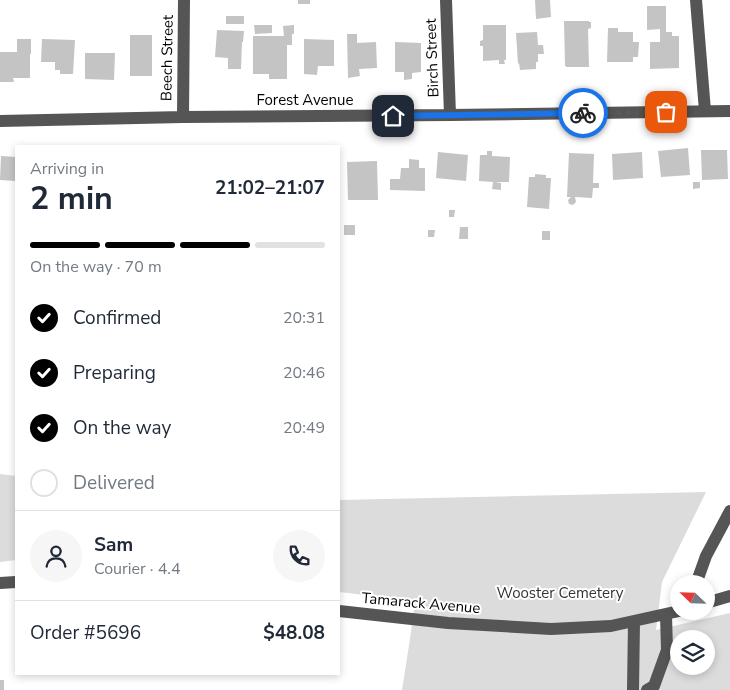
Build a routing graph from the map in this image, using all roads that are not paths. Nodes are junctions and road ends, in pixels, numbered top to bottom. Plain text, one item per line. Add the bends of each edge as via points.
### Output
1 (184, 0) edge
2 (446, 0) edge
3 (696, 0) edge
4 (705, 111) junction
5 (730, 111) edge
6 (450, 115) junction
7 (183, 117) junction
8 (0, 120) edge
9 (730, 511) edge
10 (699, 575) edge
11 (15, 582) edge
12 (0, 583) edge
13 (730, 596) edge
14 (715, 600) edge
15 (340, 611) edge
16 (670, 614) edge
17 (666, 615) junction
18 (634, 622) junction
19 (633, 690) edge
20 (647, 690) edge

1 - 7 street, Beech Street
2 - 6 street, Birch Street
3 - 4 street
4 - 5 street, Forest Avenue
4 - 6 street, Forest Avenue
6 - 7 street, Forest Avenue
7 - 8 street, Forest Avenue
9 - 10 street
11 - 12 street
13 - 14 street
15 - 18 street, Tamarack Avenue via 448,623 551,629
16 - 17 street, Tamarack Avenue
17 - 18 street, Tamarack Avenue
17 - 20 street via 667,650 654,686
18 - 19 street

